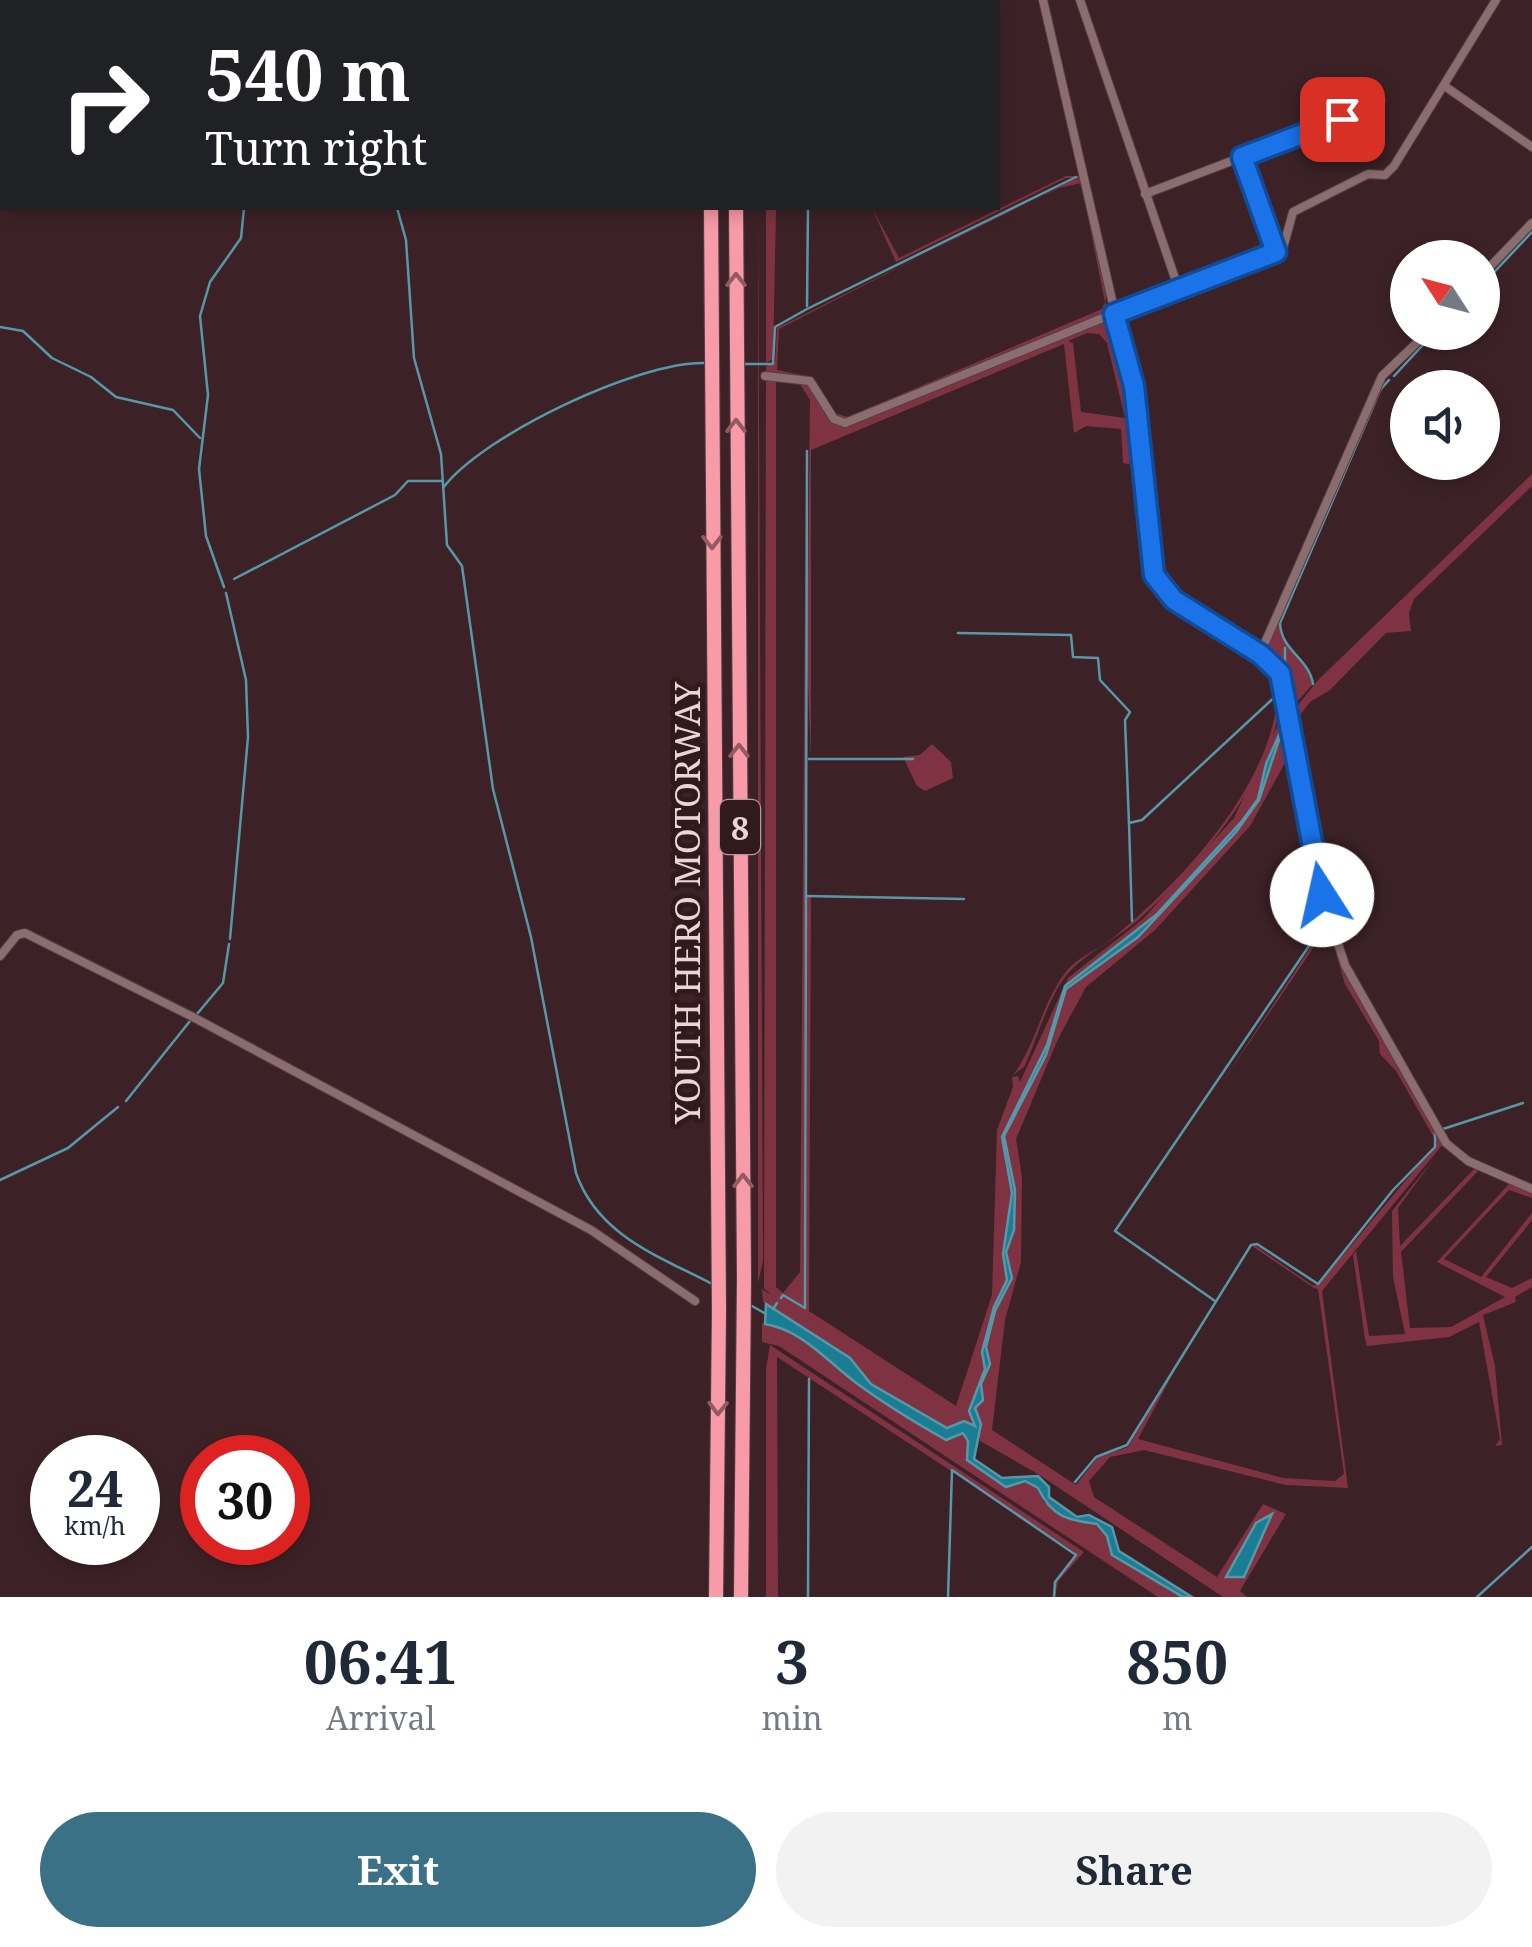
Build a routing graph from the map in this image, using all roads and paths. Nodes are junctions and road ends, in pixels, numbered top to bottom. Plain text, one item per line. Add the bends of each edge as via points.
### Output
1 (1044, 0) edge
2 (1080, 0) edge
3 (1494, 2) edge
4 (1446, 87) junction
5 (1377, 88) dead end
6 (1532, 147) edge
7 (1242, 157) junction
8 (1144, 194) junction
9 (711, 210) edge
10 (736, 210) edge
11 (1532, 224) edge
12 (1276, 252) junction
13 (1500, 257) edge
14 (1180, 290) junction
15 (1114, 314) junction
16 (1409, 350) edge
17 (764, 376) dead end
18 (1260, 654) junction
19 (0, 956) edge
20 (1532, 1189) edge
21 (694, 1301) dead end
22 (716, 1597) edge
23 (741, 1597) edge

1 - 15 street
2 - 8 street
3 - 4 street
4 - 6 street
4 - 12 street via 1394,166 1293,212
5 - 7 street via 1376,106
7 - 8 street
7 - 12 street
8 - 14 street
9 -> 22 highway, YOUTH HERO MOTORWAY / 8
23 -> 10 highway, YOUTH HERO MOTORWAY / 8
11 - 13 street
12 - 14 street
14 - 15 street
15 - 17 street via 845,422 834,419 810,381
15 - 18 street via 1134,386 1154,575 1174,600
16 - 18 street via 1382,376
18 - 20 street via 1280,673 1322,895 1356,992 1446,1143 1468,1162
19 - 21 street via 25,933 591,1230

